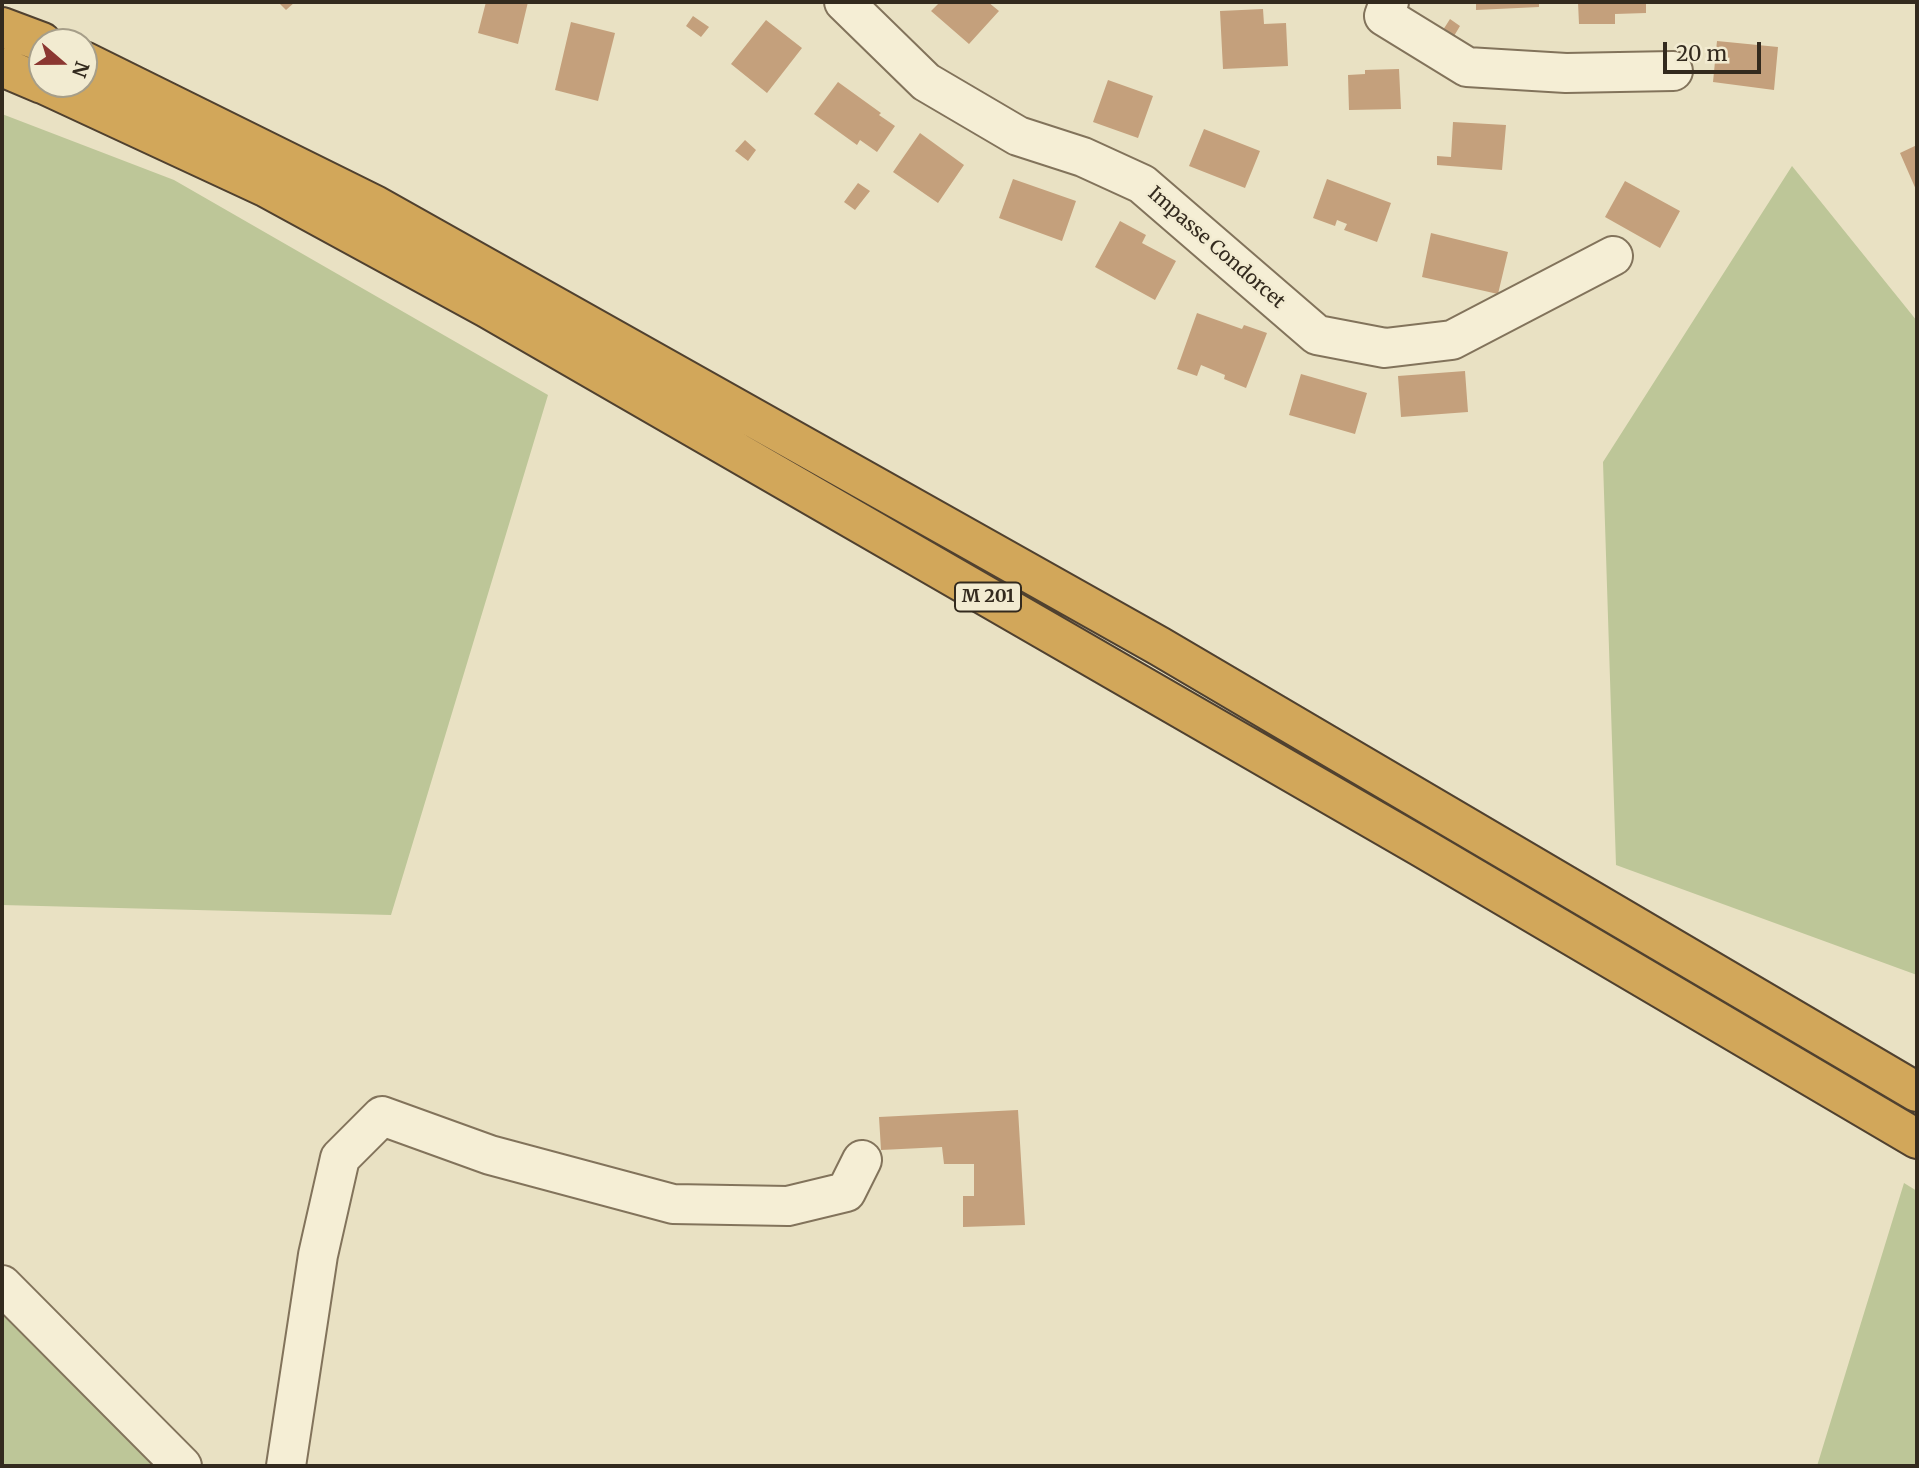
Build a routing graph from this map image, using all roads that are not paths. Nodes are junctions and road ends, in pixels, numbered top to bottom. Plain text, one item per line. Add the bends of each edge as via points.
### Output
1 (844, 2) edge
2 (1390, 2) edge
3 (2, 27) edge
4 (28, 37) edge
5 (2, 67) edge
6 (98, 68) edge
7 (1673, 71) dead end
8 (28, 78) edge
9 (73, 98) edge
10 (1613, 256) dead end
11 (1917, 1091) edge
12 (1917, 1139) edge
13 (862, 1160) dead end
14 (2, 1285) edge
15 (182, 1466) edge
16 (286, 1466) edge

1 - 10 street, Impasse Condorcet via 926,82 1018,135 1142,184 1317,335 1385,348 1452,340
2 - 7 street via 1384,16 1467,67 1566,73
3 - 4 highway
5 - 8 highway, M 201
6 - 11 highway, M 201 via 387,211 1158,646
9 - 12 highway, M 201 via 267,188 487,308
13 - 16 street via 846,1192 788,1206 673,1204 490,1155 382,1116 340,1158 318,1255
14 - 15 street

